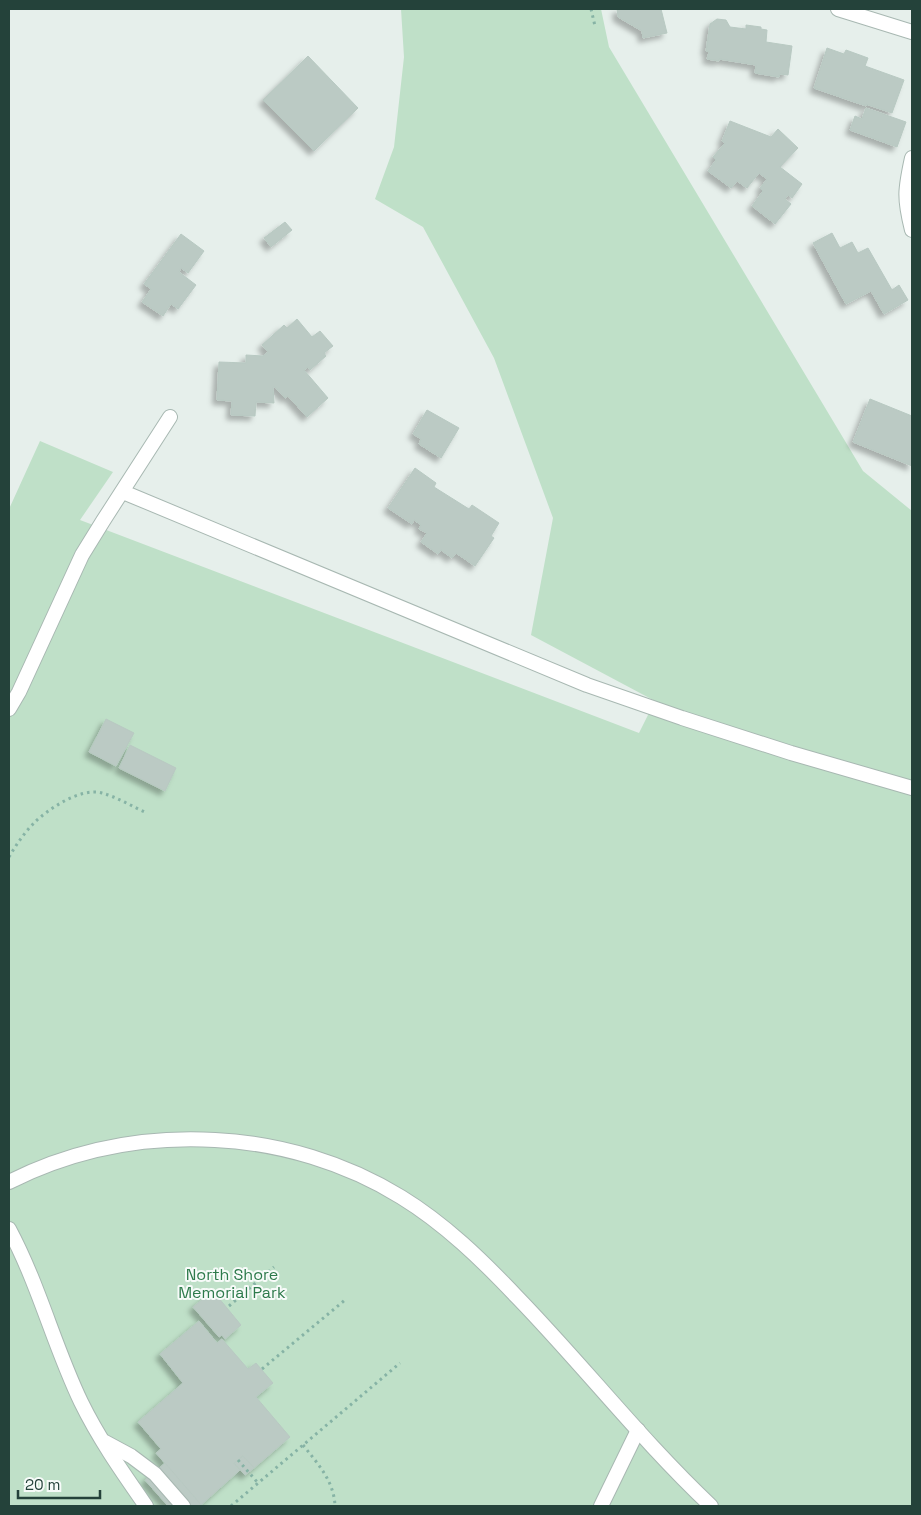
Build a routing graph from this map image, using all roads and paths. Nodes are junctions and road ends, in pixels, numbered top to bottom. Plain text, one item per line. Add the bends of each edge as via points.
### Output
1 (592, 9) edge
2 (838, 9) edge
3 (596, 26) dead end
4 (912, 32) edge
5 (912, 158) edge
6 (912, 230) edge
7 (170, 417) dead end
8 (123, 492) junction
9 (9, 709) edge
10 (912, 788) edge
11 (147, 813) dead end
12 (9, 857) edge
13 (9, 1182) edge
14 (9, 1229) edge
15 (274, 1267) dead end
16 (345, 1300) dead end
17 (228, 1306) dead end
18 (400, 1363) dead end
19 (262, 1369) dead end
20 (638, 1430) junction
21 (104, 1442) junction
22 (303, 1445) junction
23 (238, 1460) dead end
24 (258, 1483) junction
25 (146, 1506) edge
26 (183, 1506) edge
27 (231, 1506) edge
28 (335, 1506) edge
29 (601, 1506) edge
30 (711, 1506) edge

1 - 3 path
2 - 4 lane
5 - 6 lane via 906,180 906,207
7 - 8 lane
8 - 9 lane via 82,555
8 - 10 lane via 587,686 773,747
11 - 12 path via 100,792 82,794 50,810 34,823
13 - 20 lane via 80,1154 149,1140 186,1138 253,1143 331,1163 400,1196 467,1247 541,1321
14 - 21 lane via 32,1275 78,1395
15 - 17 path
16 - 19 path
18 - 22 path
20 - 29 lane
20 - 30 lane
21 - 25 lane
21 - 26 lane via 155,1474
22 - 24 path
22 - 28 path via 328,1478
23 - 24 path
24 - 27 path

